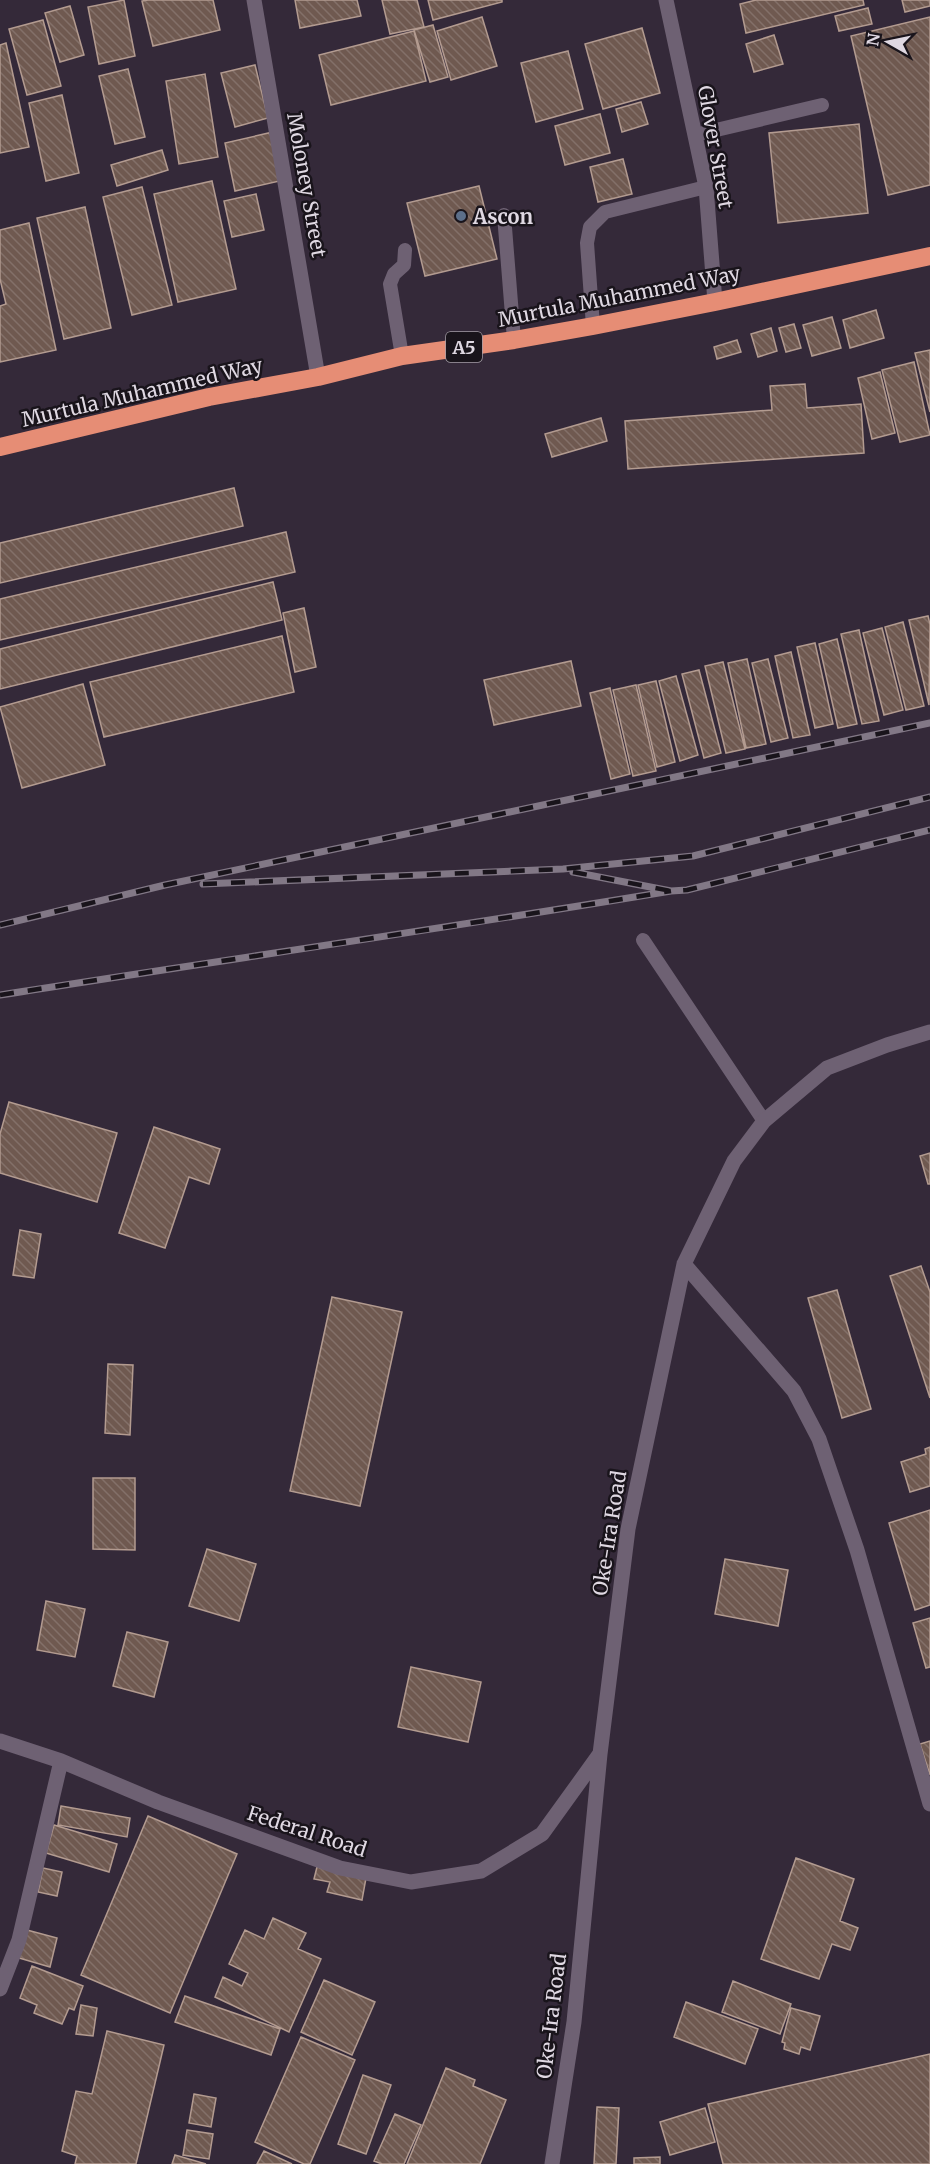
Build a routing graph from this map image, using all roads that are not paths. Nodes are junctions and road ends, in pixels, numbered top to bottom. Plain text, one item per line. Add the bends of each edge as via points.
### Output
1 (254, 0) edge
2 (666, 0) edge
3 (822, 105) dead end
4 (695, 135) junction
5 (706, 187) junction
6 (504, 215) dead end
7 (405, 250) dead end
8 (930, 256) edge
9 (714, 302) junction
10 (593, 326) junction
11 (514, 340) junction
12 (402, 356) junction
13 (318, 377) junction
14 (0, 447) edge
15 (643, 940) dead end
16 (930, 1032) edge
17 (764, 1120) junction
18 (684, 1264) junction
19 (0, 1741) edge
20 (600, 1754) junction
21 (61, 1761) junction
22 (930, 1804) edge
23 (0, 1989) edge
24 (552, 2164) edge

1 - 13 street, Moloney Street
2 - 4 street, Glover Street
3 - 4 lane
4 - 5 street, Glover Street
5 - 9 street, Glover Street
5 - 10 lane via 605,212 590,226 587,243
6 - 11 lane
7 - 12 lane via 404,265 390,284
8 - 9 highway, Murtula Muhammed Way / A5
9 - 10 highway, Murtula Muhammed Way / A5
10 - 11 highway, Murtula Muhammed Way / A5
11 - 12 highway, Murtula Muhammed Way / A5
12 - 13 highway, Murtula Muhammed Way / A5
13 - 14 highway, Murtula Muhammed Way / A5 via 209,397
15 - 17 lane
16 - 17 street, Oke-Ira Road via 827,1068
17 - 18 street, Oke-Ira Road via 734,1161
18 - 20 street, Oke-Ira Road via 628,1529
18 - 22 street via 794,1391 819,1439 857,1550
19 - 21 street, Federal Road
20 - 21 street, Federal Road via 542,1834 481,1871 411,1882 340,1868 158,1802
20 - 24 street, Oke-Ira Road via 573,2022
21 - 23 street via 19,1940

